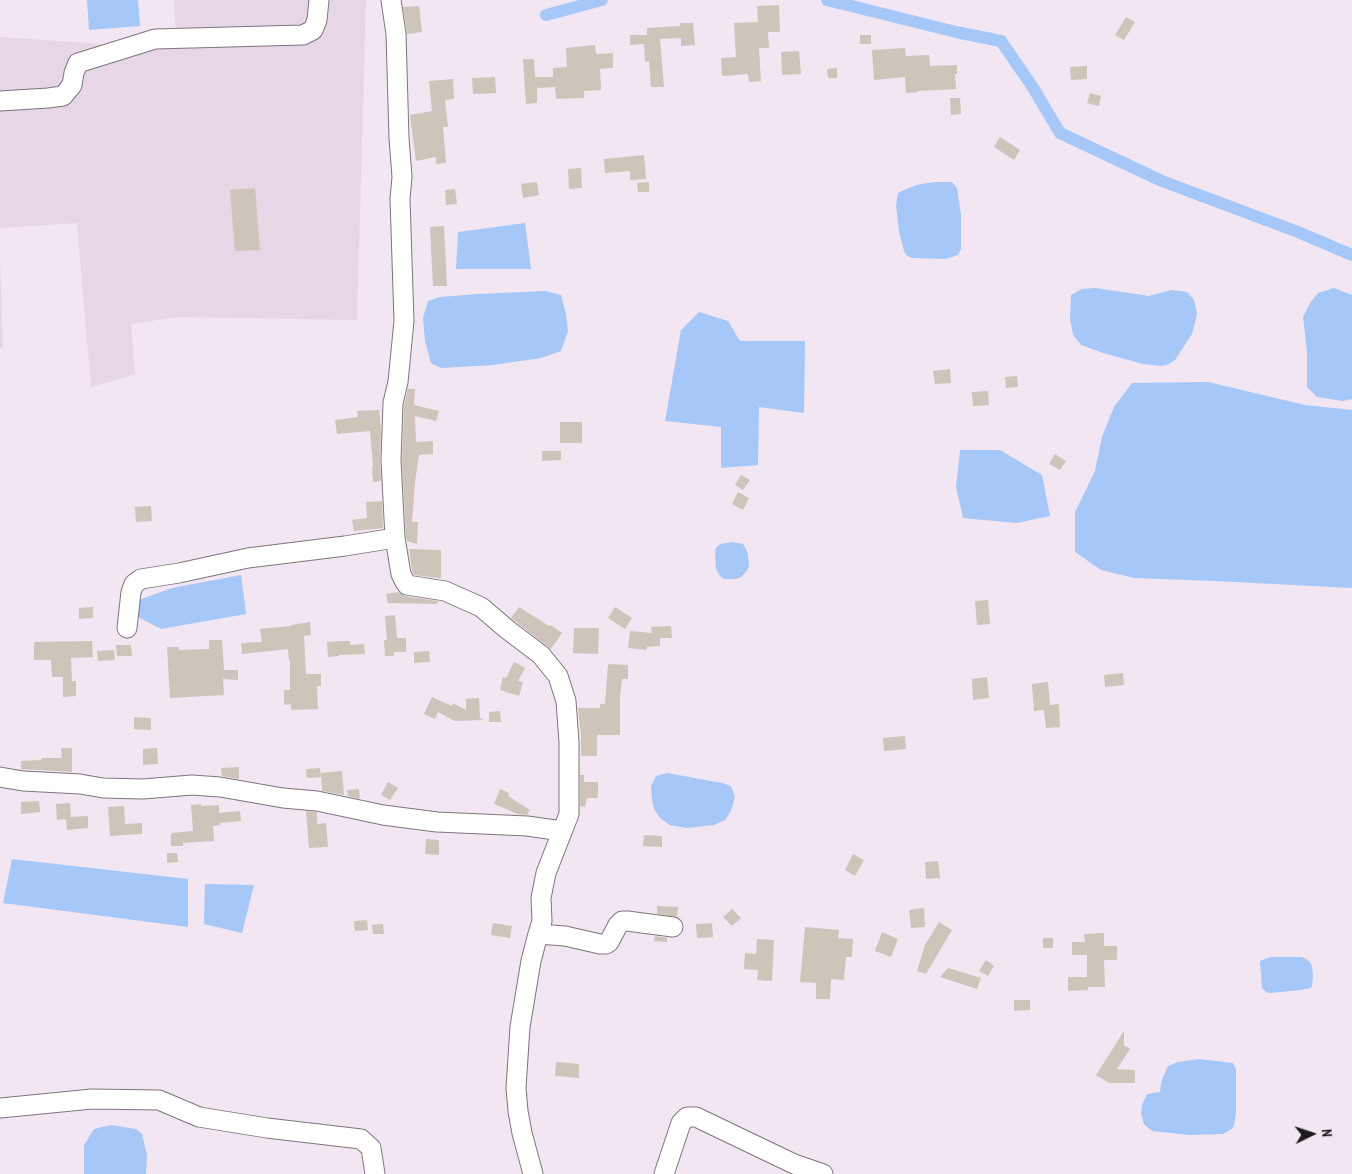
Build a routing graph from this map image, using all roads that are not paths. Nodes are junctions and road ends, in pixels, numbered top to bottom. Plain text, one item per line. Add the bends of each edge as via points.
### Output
1 (319, 0) edge
2 (391, 0) edge
3 (0, 101) edge
4 (395, 538) junction
5 (127, 628) dead end
6 (0, 777) edge
7 (562, 831) junction
8 (674, 927) dead end
9 (538, 934) junction
10 (0, 1108) edge
11 (375, 1174) edge
12 (533, 1174) edge
13 (664, 1174) edge
14 (823, 1174) edge

1 - 3 street via 313,30 303,35 155,39 78,63 72,85 63,96
2 - 4 street via 396,34 402,177 404,321 392,424
4 - 5 street via 248,558 141,579 131,592
4 - 7 street via 401,574 407,585 446,591 481,607 541,655 558,676 566,701 569,742 569,814
6 - 7 street via 103,788 220,787 428,821
7 - 9 street via 546,872
8 - 9 street via 622,921 606,944
9 - 12 street via 520,1027 516,1088 520,1128
10 - 11 street via 92,1099 159,1100 199,1117 361,1139 371,1148
13 - 14 street via 681,1123 687,1117 696,1117 794,1164

